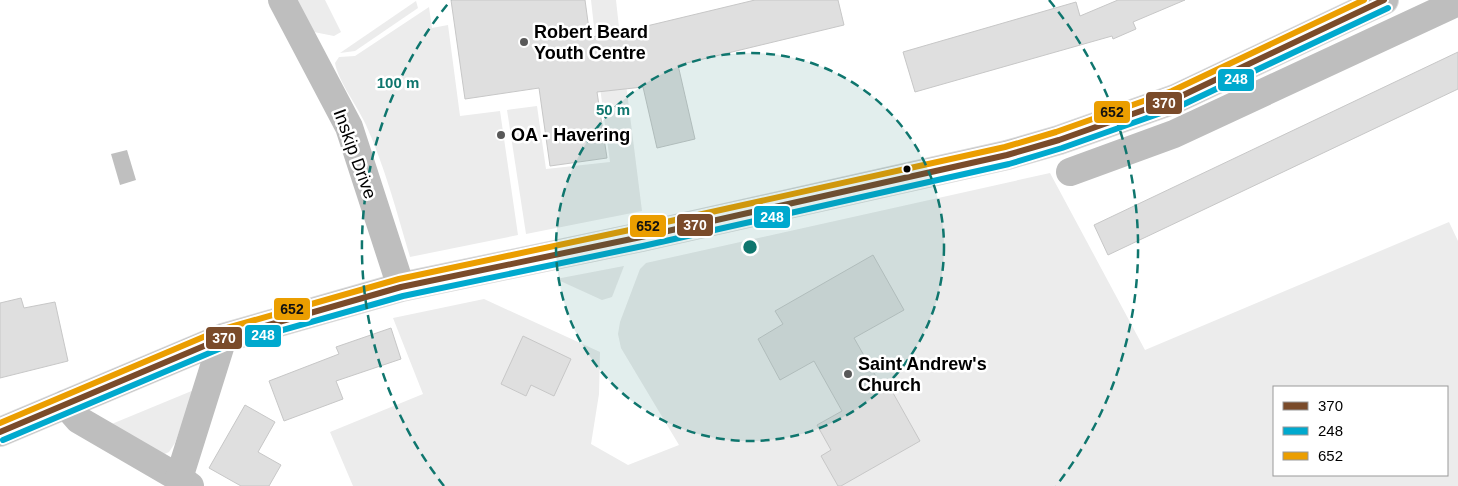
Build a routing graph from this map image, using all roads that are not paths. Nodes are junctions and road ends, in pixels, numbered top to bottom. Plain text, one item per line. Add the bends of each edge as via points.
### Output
1 (282, 0) edge
2 (1379, 1) edge
3 (1458, 2) edge
4 (1070, 172) dead end
5 (401, 287) junction
6 (223, 338) junction
7 (65, 404) junction
8 (0, 432) edge
9 (185, 482) edge

1 - 5 main road, Inskip Drive via 349,127
2 - 5 main road via 1175,99 1008,155
3 - 4 main road via 1174,134
5 - 6 main road
6 - 7 main road
6 - 9 main road
7 - 8 main road
7 - 9 main road via 79,420

